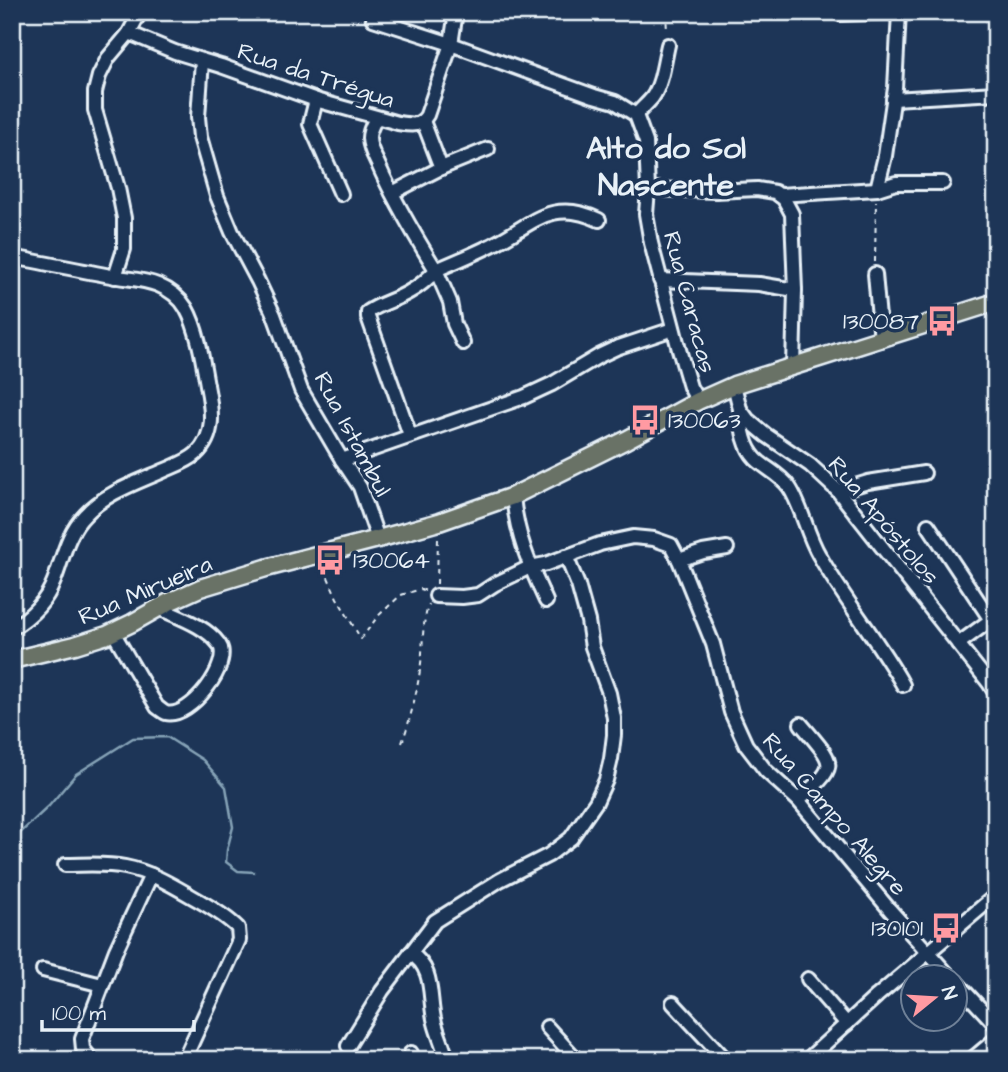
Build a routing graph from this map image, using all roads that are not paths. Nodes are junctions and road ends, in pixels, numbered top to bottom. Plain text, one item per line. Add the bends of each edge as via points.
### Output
1 (140, 12) edge
2 (456, 12) edge
3 (900, 12) edge
4 (840, 13) edge
5 (373, 19) dead end
6 (128, 33) junction
7 (451, 44) junction
8 (668, 45) road end
9 (202, 61) junction
10 (996, 93) edge
11 (893, 99) junction
12 (316, 100) junction
13 (636, 115) junction
14 (376, 117) junction
15 (423, 121) junction
16 (488, 149) dead end
17 (441, 168) junction
18 (943, 183) dead end
19 (648, 189) junction
20 (877, 189) junction
21 (392, 193) junction
22 (341, 194) dead end
23 (779, 195) junction
24 (599, 220) dead end
25 (12, 257) edge
26 (436, 270) junction
27 (875, 274) road end
28 (115, 277) junction
29 (660, 280) junction
30 (795, 289) junction
31 (996, 302) edge
32 (673, 329) junction
33 (881, 340) junction
34 (463, 343) dead end
35 (793, 367) junction
36 (734, 385) junction
37 (698, 401) junction
38 (740, 409) junction
39 (410, 435) junction
40 (342, 460) junction
41 (924, 473) dead end
42 (838, 491) junction
43 (513, 496) junction
44 (928, 525) dead end
45 (378, 539) junction
46 (727, 548) dead end
47 (566, 556) junction
48 (679, 560) junction
49 (530, 567) junction
50 (436, 596) road end
51 (546, 601) dead end
52 (159, 608) junction
53 (993, 618) edge
54 (12, 628) edge
55 (113, 632) junction
56 (958, 644) junction
57 (12, 660) edge
58 (903, 685) dead end
59 (996, 694) edge
60 (801, 724) dead end
61 (798, 800) junction
62 (65, 865) dead end
63 (151, 875) junction
64 (996, 895) edge
65 (410, 953) junction
66 (928, 953) junction
67 (938, 964) edge
68 (43, 970) dead end
69 (808, 979) dead end
70 (102, 985) junction
71 (970, 997) edge
72 (673, 1003) dead end
73 (847, 1024) junction
74 (996, 1025) edge
75 (547, 1027) dead end
76 (996, 1039) edge
77 (348, 1046) dead end
78 (92, 1060) edge
79 (184, 1060) edge
80 (447, 1060) edge
81 (577, 1060) edge
82 (726, 1060) edge
83 (807, 1060) edge
84 (971, 1060) edge

1 - 6 street
2 - 7 street, Rua da Trégua
3 - 4 street
3 - 11 street
5 - 7 street
6 - 9 street, Rua da Trégua
6 - 28 street via 108,58 94,92 124,218 124,249
7 - 13 street via 615,102
7 - 15 street, Rua da Trégua
8 - 13 street via 656,90
9 - 12 street, Rua da Trégua
9 - 40 street, Rua Istambul via 200,137 217,196 274,315 301,390
10 - 11 street
11 - 20 street
12 - 14 street, Rua da Trégua
12 - 22 street via 310,124
13 - 19 street, Rua Caracas via 646,142
14 - 15 street, Rua da Trégua via 411,125
14 - 21 street via 370,129 371,148
15 - 17 street
16 - 17 street
17 - 21 street
18 - 20 street via 896,183
19 - 23 street via 757,189
19 - 29 street, Rua Caracas via 646,214
20 - 23 street
21 - 26 street
23 - 30 street via 792,214
24 - 26 street via 575,211 548,213 493,245
25 - 28 street
26 - 34 street
26 - 39 street via 408,293 368,312
27 - 33 street
28 - 54 street via 159,285 174,293 186,308 212,409 209,434 194,455 101,500 85,515 72,531 47,596
29 - 30 street
29 - 32 street, Rua Caracas
30 - 35 street
31 - 33 main road
32 - 37 street, Rua Caracas
32 - 39 street via 598,356 524,397
33 - 35 main road
35 - 36 main road
36 - 37 main road
36 - 38 street
37 - 43 main road
38 - 42 street, Rua Apóstolos via 757,428
38 - 58 street via 748,447 790,488 827,570
39 - 40 street
40 - 45 street, Rua Istambul via 360,486
41 - 42 street
42 - 56 street, Rua Apóstolos
43 - 45 main road
43 - 49 street
44 - 53 street
45 - 52 main road, Rua Mirueira via 201,588
46 - 48 street
47 - 48 street, Rua Campo Alegre via 633,537 671,545
47 - 49 street
47 - 65 street via 614,718 606,780 571,838 435,921
48 - 61 street, Rua Campo Alegre via 746,745
49 - 50 street via 478,595
49 - 51 street
52 - 55 main road, Rua Mirueira
52 - 55 street via 204,631 220,645 222,656 208,687 178,712 167,713 157,707
53 - 56 street
55 - 57 main road, Rua Mirueira
56 - 59 street, Rua Apóstolos
60 - 61 street via 826,754 830,766
61 - 66 street, Rua Campo Alegre
62 - 63 street via 113,865
63 - 70 street
63 - 79 street via 238,928 239,940
64 - 66 street
65 - 77 street
65 - 80 street via 426,970 435,1024
66 - 67 street, Rua Campo Alegre
66 - 73 street
68 - 70 street
69 - 73 street
70 - 78 street via 82,1039
71 - 74 street
72 - 82 street
73 - 83 street
75 - 81 street
76 - 84 street

